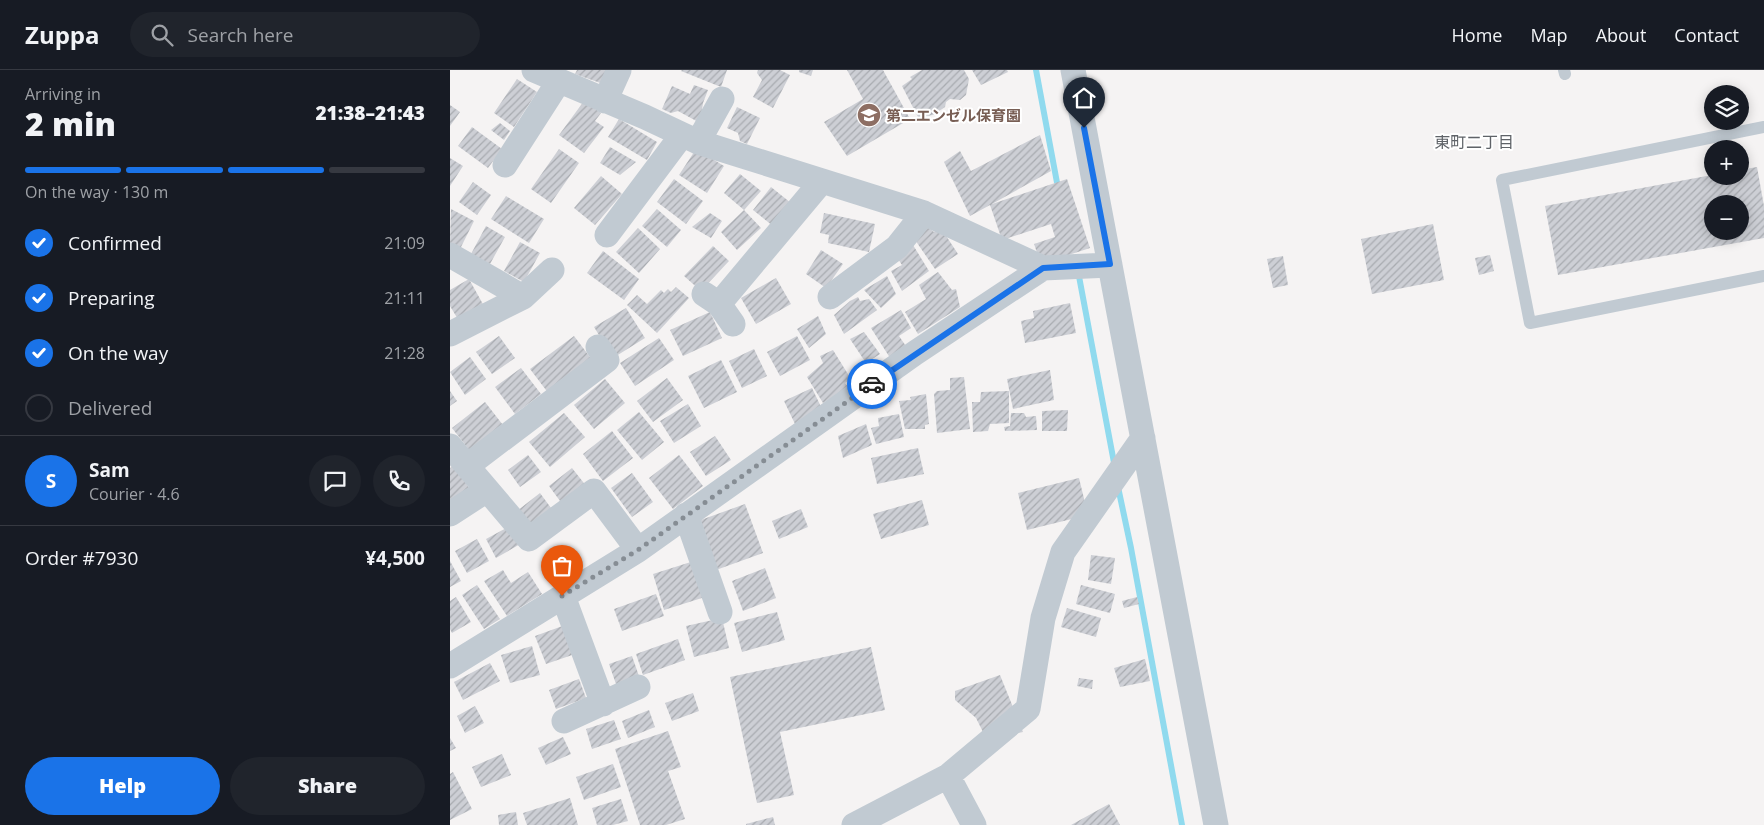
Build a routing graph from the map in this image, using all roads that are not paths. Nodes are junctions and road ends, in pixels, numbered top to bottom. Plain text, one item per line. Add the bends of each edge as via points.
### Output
1 (534, 70) edge
2 (619, 70) edge
3 (1073, 70) edge
4 (559, 81) junction
5 (722, 99) dead end
6 (605, 101) junction
7 (1764, 127) edge
8 (690, 138) junction
9 (505, 165) dead end
10 (822, 181) junction
11 (924, 213) junction
12 (607, 235) dead end
13 (450, 255) edge
14 (1110, 264) junction
15 (1043, 268) junction
16 (552, 270) dead end
17 (1764, 276) edge
18 (523, 296) junction
19 (830, 297) dead end
20 (718, 307) dead end
21 (450, 334) edge
22 (598, 348) dead end
23 (1143, 438) junction
24 (450, 446) edge
25 (467, 466) junction
26 (487, 490) junction
27 (450, 514) edge
28 (686, 515) junction
29 (638, 550) junction
30 (562, 596) junction
31 (720, 612) dead end
32 (450, 666) edge
33 (638, 687) dead end
34 (603, 704) junction
35 (564, 721) dead end
36 (948, 776) junction
37 (854, 825) edge
38 (974, 825) edge
39 (1216, 825) edge

1 - 4 street
2 - 6 street
3 - 14 street
4 - 6 street
4 - 9 street
5 - 8 street
6 - 8 street
7 - 17 lane via 1502,180 1530,323
8 - 10 street
8 - 12 street
10 - 11 street
10 - 20 street
11 - 15 street
11 - 19 street via 897,246
13 - 18 street
14 - 15 street
14 - 23 street
15 - 28 street
16 - 18 street
18 - 21 street
22 - 25 street via 607,360
23 - 36 street via 1063,552 1043,618 1028,708
23 - 39 street
24 - 25 street
25 - 26 street
26 - 27 street
26 - 29 street via 529,539 594,491
28 - 29 street
28 - 31 street
29 - 30 street
30 - 32 street
30 - 34 street
33 - 34 street
34 - 35 street
36 - 37 street
36 - 38 street

